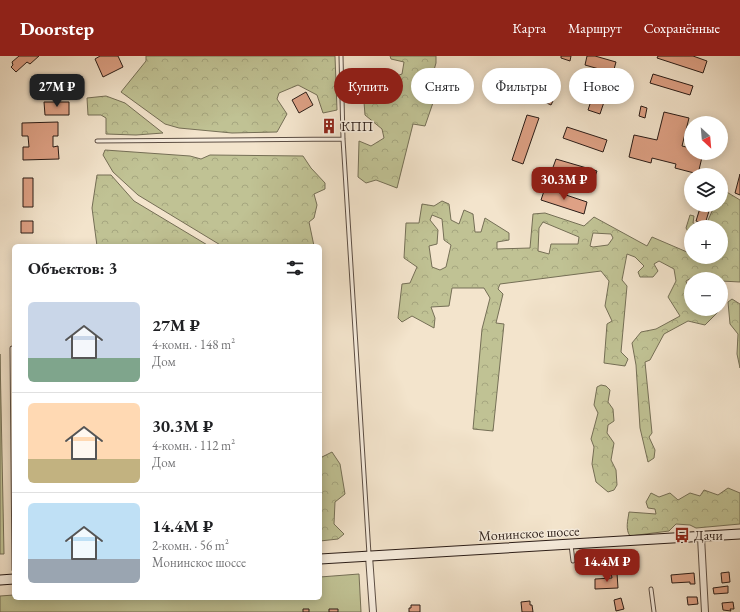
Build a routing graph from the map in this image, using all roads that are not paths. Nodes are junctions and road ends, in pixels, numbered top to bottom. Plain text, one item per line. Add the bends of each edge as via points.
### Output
1 (341, 56) edge
2 (343, 139) junction
3 (97, 141) dead end
4 (740, 534) edge
5 (701, 537) junction
6 (571, 545) junction
7 (369, 556) junction
8 (322, 559) edge
9 (573, 561) dead end
10 (12, 579) edge
11 (0, 580) edge
12 (651, 589) dead end
13 (373, 612) edge
14 (654, 612) edge
15 (705, 612) edge

1 - 2 lane
2 - 3 lane
2 - 7 lane
4 - 5 main road, Монинское шоссе
5 - 6 main road, Монинское шоссе
5 - 15 street
6 - 7 main road, Монинское шоссе
6 - 9 lane
7 - 8 main road, Монинское шоссе
7 - 13 street
10 - 11 main road
12 - 14 lane

